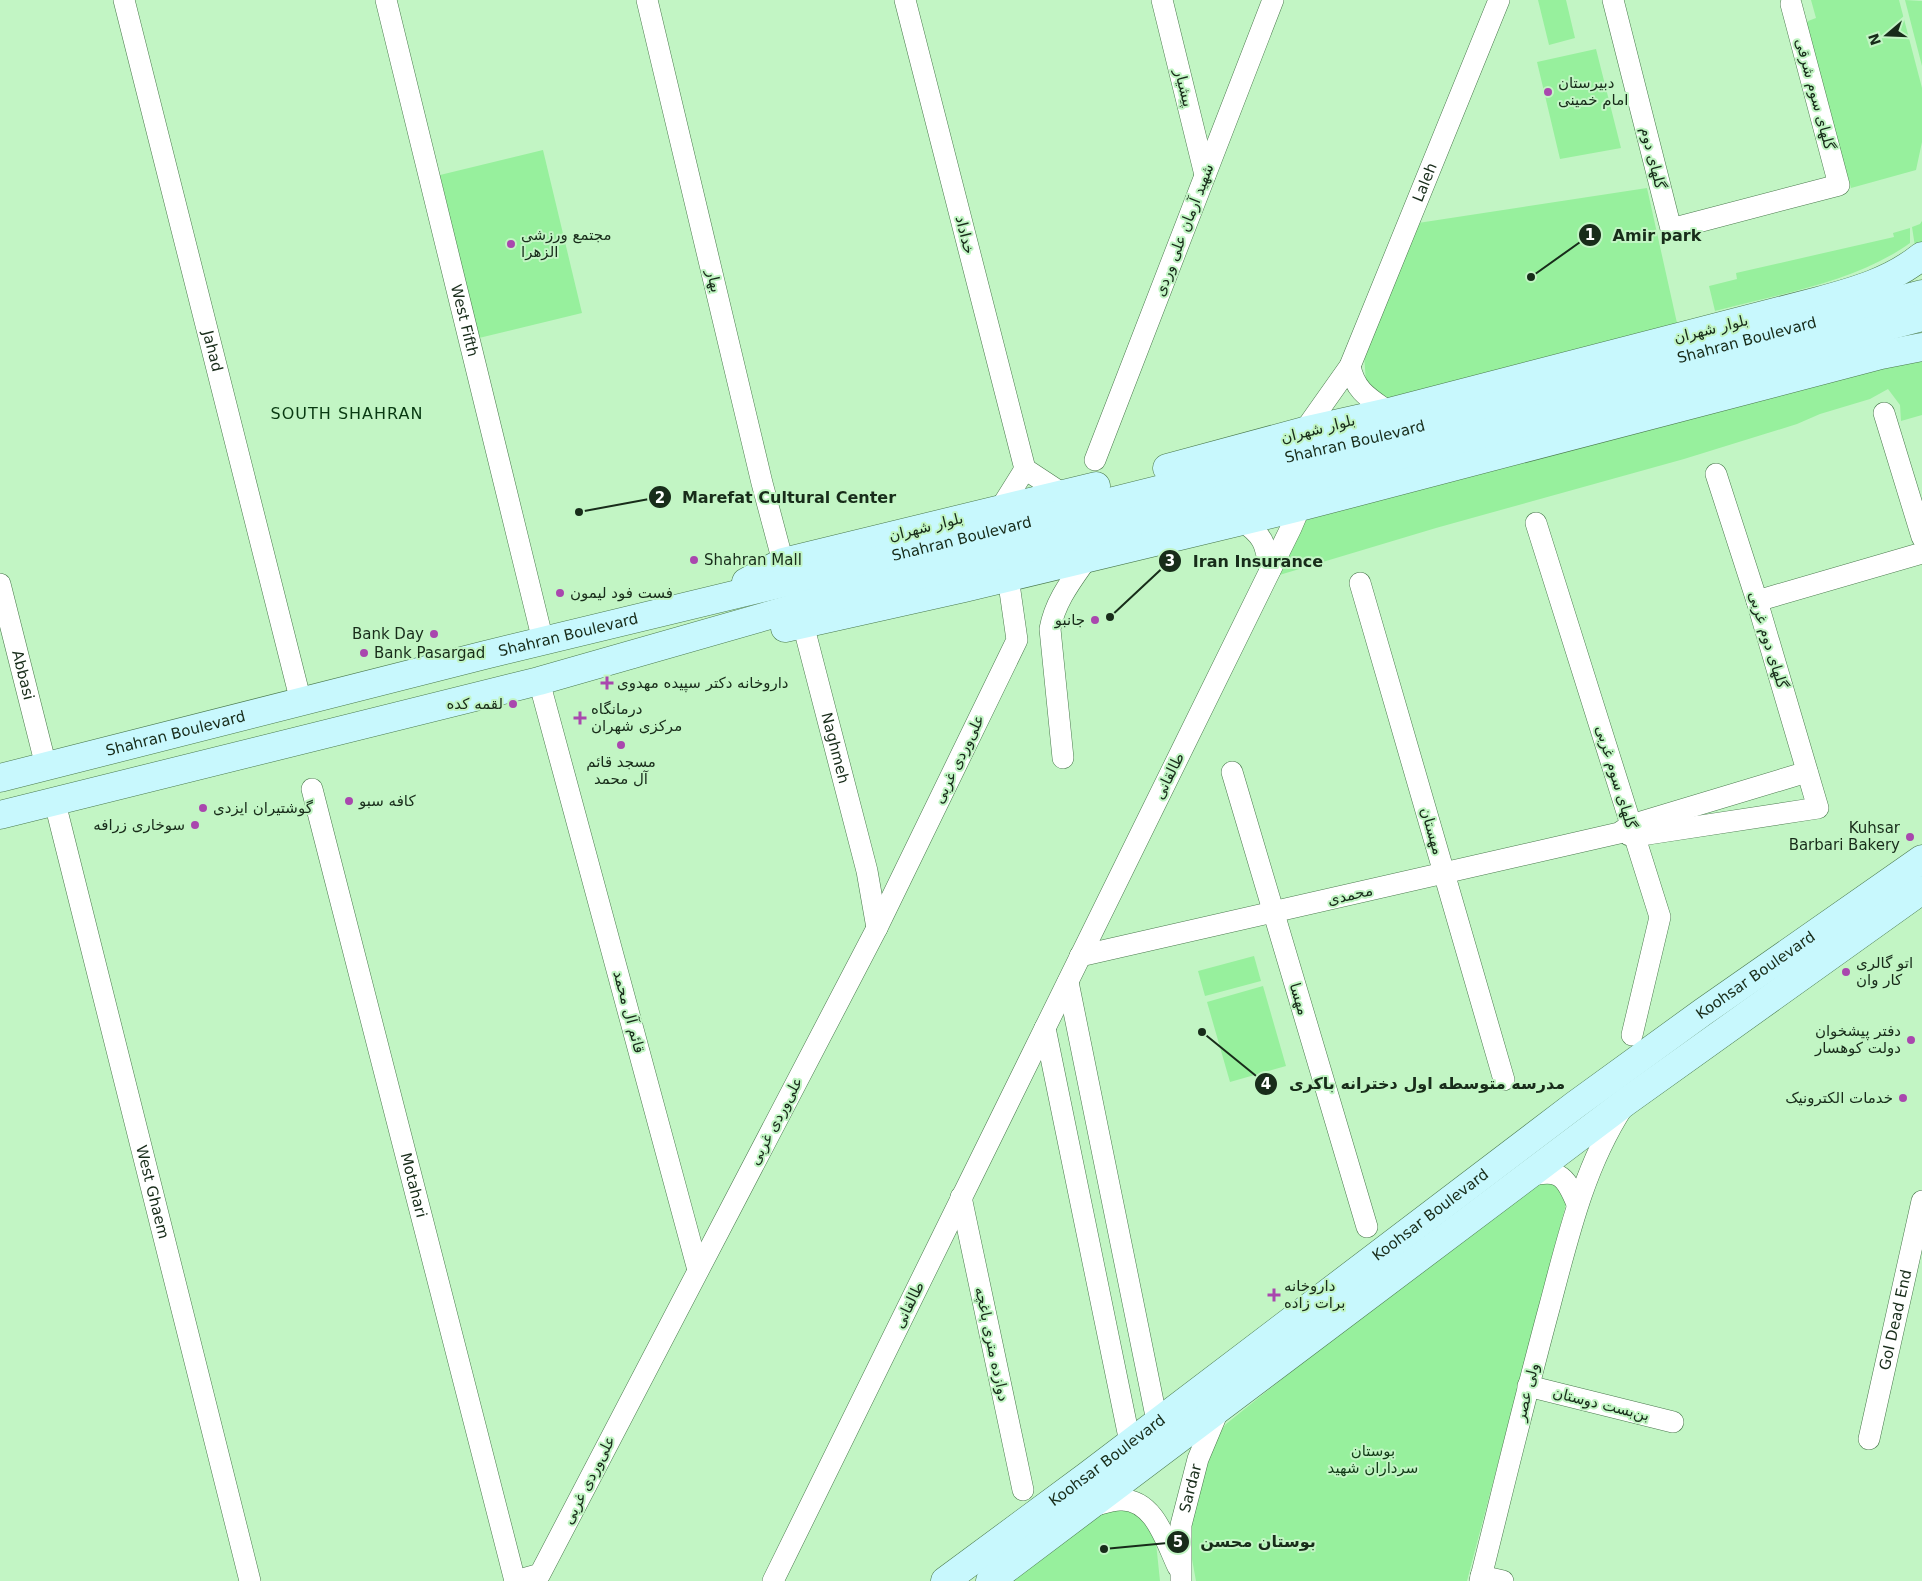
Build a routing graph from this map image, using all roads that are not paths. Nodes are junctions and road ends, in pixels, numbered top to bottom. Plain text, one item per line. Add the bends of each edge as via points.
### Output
1 (124, 0) edge
2 (386, 0) edge
3 (647, 0) edge
4 (905, 0) edge
5 (1162, 0) edge
6 (1274, 0) edge
7 (1499, 0) edge
8 (1613, 0) edge
9 (1791, 4) dead end
10 (1206, 175) junction
11 (1839, 185) joint
12 (1922, 256) edge
13 (1922, 294) edge
14 (1922, 317) edge
15 (1922, 347) edge
16 (1350, 366) junction
17 (1389, 412) junction
18 (1884, 413) dead end
19 (1304, 431) junction
20 (1095, 460) dead end
21 (1030, 473) junction
22 (1716, 474) dead end
23 (1063, 494) junction
24 (1300, 506) junction
25 (1000, 509) junction
26 (1242, 521) junction
27 (1536, 522) dead end
28 (1922, 537) edge
29 (1922, 553) edge
30 (1088, 557) junction
31 (782, 562) junction
32 (1270, 570) junction
33 (1008, 577) junction
34 (1360, 583) dead end
35 (0, 584) edge
36 (715, 599) junction
37 (1757, 601) junction
38 (803, 624) junction
39 (720, 629) junction
40 (1017, 640) junction
41 (543, 641) junction
42 (1051, 644) junction
43 (539, 681) junction
44 (301, 702) junction
45 (1063, 758) dead end
46 (46, 766) junction
47 (1232, 772) dead end
48 (1807, 772) junction
49 (0, 778) edge
50 (312, 789) dead end
51 (55, 802) junction
52 (0, 815) edge
53 (1628, 831) junction
54 (1922, 860) edge
55 (867, 871) junction
56 (1444, 873) junction
57 (902, 877) junction
58 (1922, 890) edge
59 (1273, 912) junction
60 (877, 928) junction
61 (1080, 956) junction
62 (1068, 982) junction
63 (1045, 1028) junction
64 (1632, 1035) dead end
65 (1504, 1080) dead end
66 (1627, 1102) junction
67 (1525, 1177) junction
68 (962, 1197) junction
69 (1922, 1201) edge
70 (1577, 1204) junction
71 (1367, 1226) dead end
72 (698, 1270) junction
73 (1528, 1386) junction
74 (1219, 1409) junction
75 (1158, 1422) junction
76 (1673, 1422) dead end
77 (1869, 1439) dead end
78 (1131, 1443) junction
79 (1163, 1451) junction
80 (1135, 1473) junction
81 (1023, 1490) dead end
82 (1090, 1507) junction
83 (1181, 1576) edge
84 (541, 1577) edge
85 (1480, 1579) edge
86 (250, 1581) edge
87 (515, 1581) edge
88 (773, 1581) edge
89 (945, 1581) edge
90 (990, 1581) edge
91 (1503, 1581) edge

1 - 44 street, Jahad
2 - 41 street, West Fifth
3 - 31 street, بهار
4 - 21 street, خداداد
5 - 10 street, پیشیار
6 - 10 street, شهید آرمان علی وردی
7 - 16 street, Laleh
8 - 11 street, گلهای دوم via 1670,229
9 - 11 street, گلهای سوم شرقی
10 - 20 street, شهید آرمان علی وردی
12 - 17 main road, بلوار شهران via 1881,281 1846,293
13 - 36 main road, Shahran Boulevard via 1399,432
14 - 39 main road, Shahran Boulevard via 1413,452 847,593
15 - 24 main road, Shahran Boulevard
16 - 17 street via 1352,379 1359,388
16 - 19 street, Laleh
17 - 19 main road, بلوار شهران
18 - 28 street
19 - 23 main road, بلوار شهران
21 - 23 street
21 - 25 street
22 - 37 street, گلهای دوم غربی
23 - 25 main road, بلوار شهران
24 - 26 main road, Shahran Boulevard
24 - 32 street, طالقانی
25 - 31 main road, بلوار شهران
26 - 30 main road, Shahran Boulevard
26 - 32 street via 1263,538
27 - 53 street, گلهای سوم غربی
29 - 37 street
30 - 33 main road, Shahran Boulevard
30 - 42 street via 1056,604 1050,629
31 - 36 main road, بلوار شهران
32 - 61 street, طالقانی
33 - 38 main road, Shahran Boulevard
33 - 40 street
34 - 56 street, مهستان
35 - 46 street, Abbasi
36 - 41 main road, Shahran Boulevard
37 - 48 street, گلهای دوم غربی
38 - 39 main road, Shahran Boulevard via 762,634
38 - 55 street, Naghmeh
39 - 43 main road, Shahran Boulevard
40 - 42 street
40 - 57 street, علی‌وردی غربی
41 - 44 main road, Shahran Boulevard
42 - 45 street
43 - 51 main road, Shahran Boulevard
43 - 72 street, قائم آل محمد
44 - 46 main road, Shahran Boulevard
46 - 49 main road, Shahran Boulevard
47 - 59 street, مهسا
48 - 53 street
48 - 53 street, گلهای دوم غربی via 1818,808
50 - 87 street, Motahari
51 - 52 main road, Shahran Boulevard
51 - 86 street, West Ghaem
53 - 56 street, محمدی
53 - 64 street, گلهای سوم غربی via 1660,917
54 - 75 main road, Koohsar Boulevard via 1703,1012 1576,1105
55 - 57 street
55 - 60 street, Naghmeh
56 - 59 street, محمدی
56 - 65 street, مهستان
57 - 60 street, علی‌وردی غربی
58 - 66 main road, Koohsar Boulevard
59 - 61 street, محمدی
59 - 71 street, مهسا
60 - 72 street, علی‌وردی غربی
61 - 62 street, طالقانی
62 - 63 street, طالقانی
62 - 75 street
63 - 68 street, طالقانی
63 - 78 street
66 - 67 main road, Koohsar Boulevard
66 - 70 street, ولی عصر via 1602,1146
67 - 70 street via 1555,1174 1565,1179
67 - 74 main road, Koohsar Boulevard
68 - 81 street, دوازده متری باغچه
68 - 88 street, طالقانی
69 - 77 street, Gol Dead End
70 - 73 street, ولی عصر
72 - 84 street, علی‌وردی غربی
73 - 76 street, بن‌بست دوستان
73 - 85 street, ولی عصر
74 - 79 main road, Koohsar Boulevard
74 - 83 street, Sardar via 1198,1459 1181,1525
75 - 78 main road, Koohsar Boulevard
75 - 79 street
78 - 80 street
78 - 89 main road, Koohsar Boulevard
79 - 80 main road, Koohsar Boulevard
80 - 82 main road, Koohsar Boulevard
82 - 83 street, Sardar via 1119,1500 1131,1500 1144,1507 1160,1530
82 - 90 main road, Koohsar Boulevard
84 - 87 street, علی‌وردی غربی
85 - 91 street

